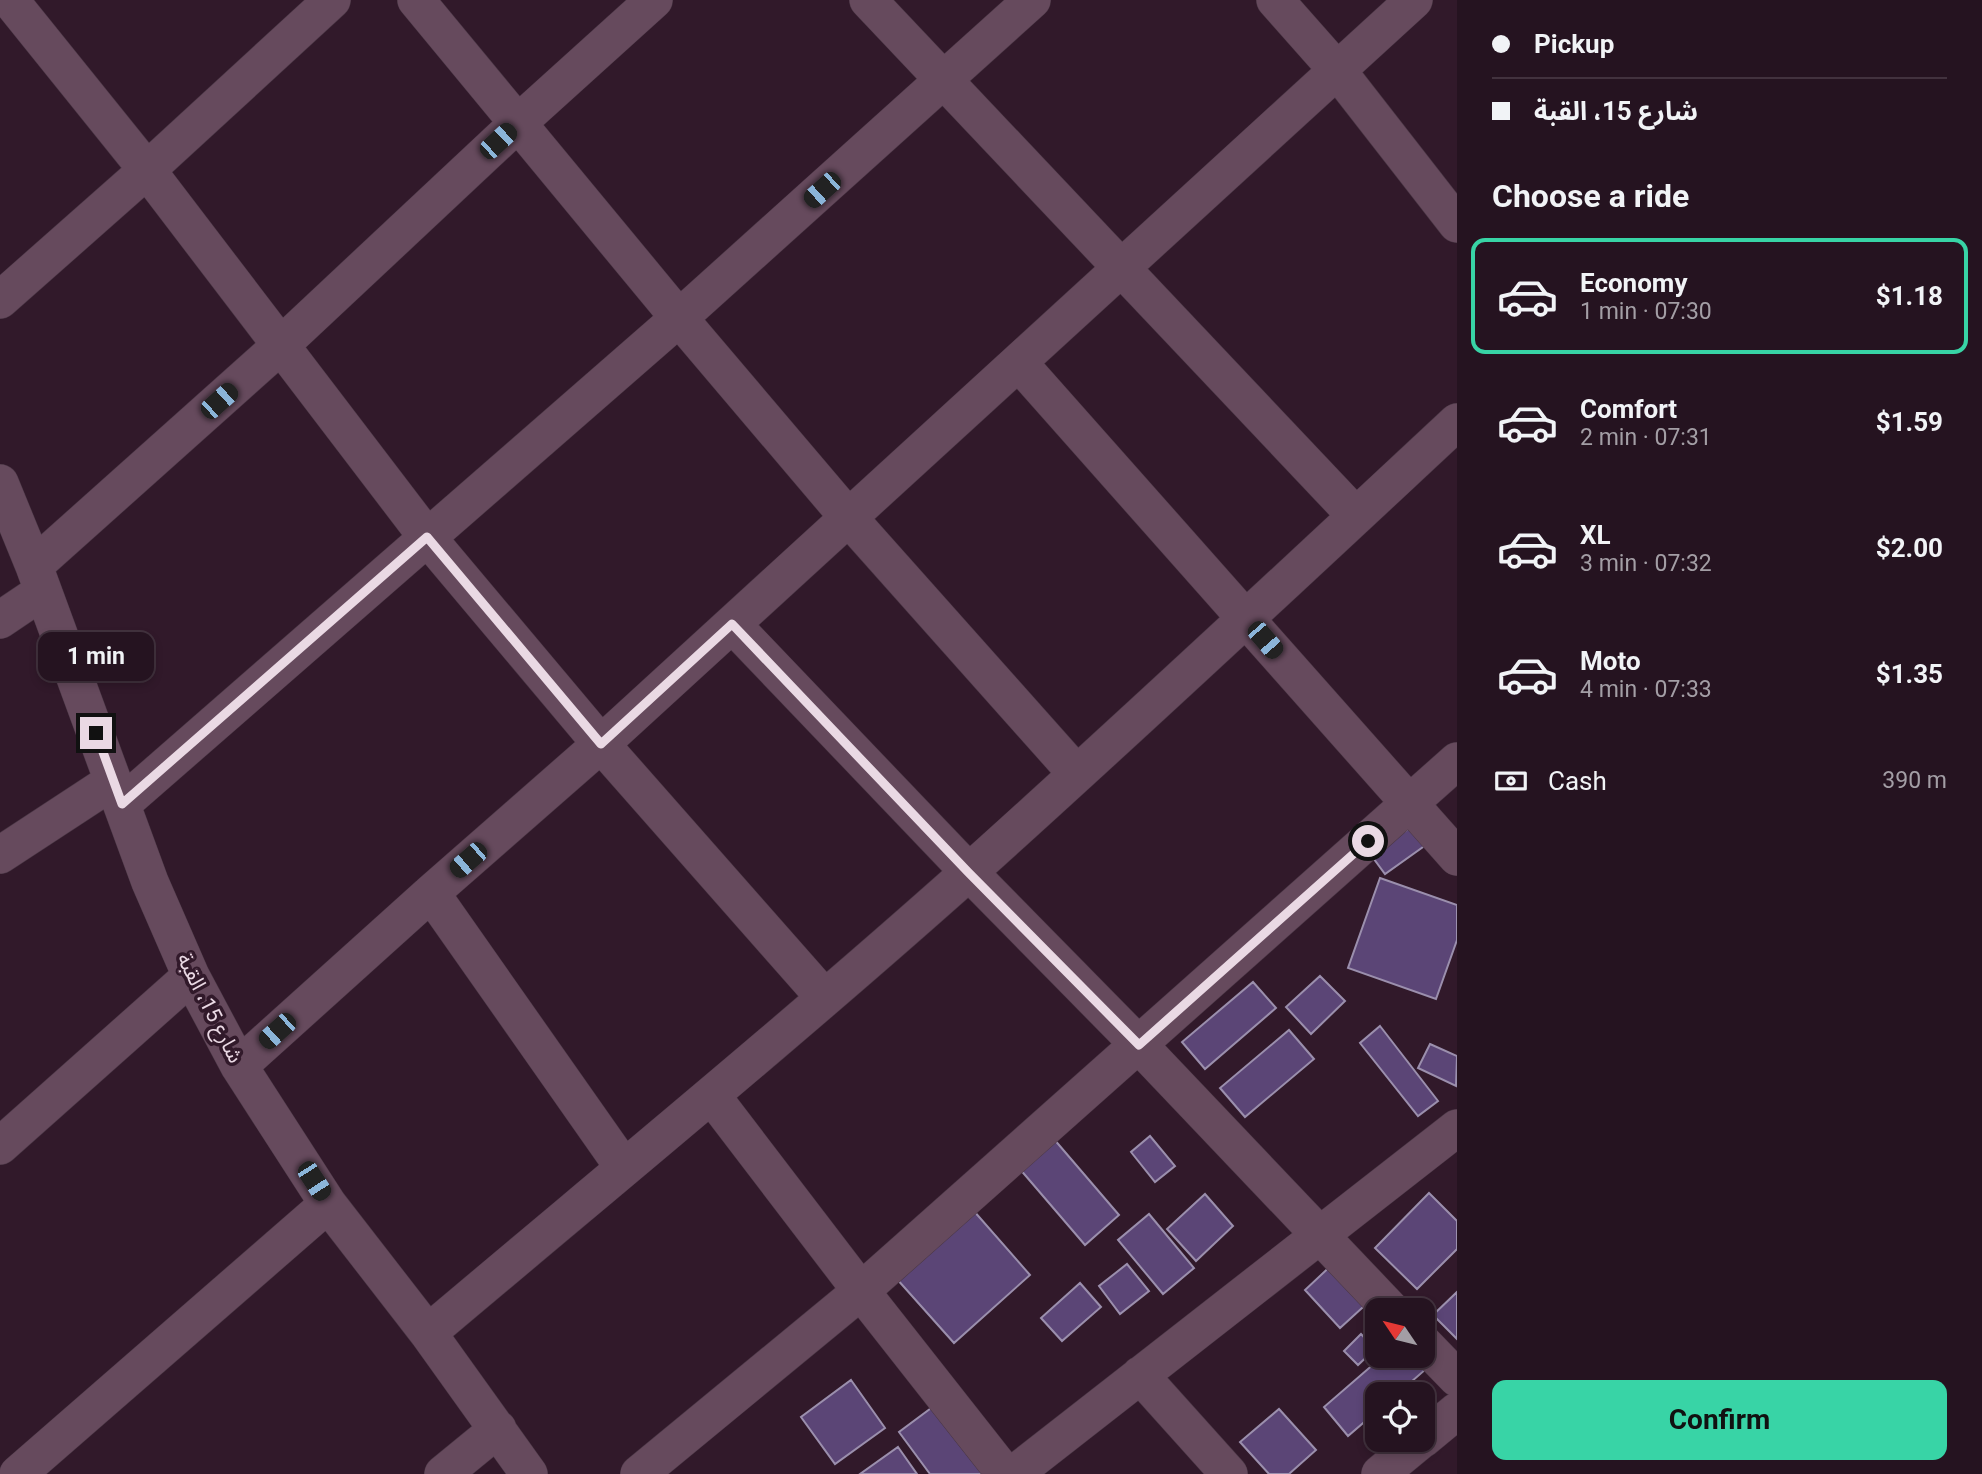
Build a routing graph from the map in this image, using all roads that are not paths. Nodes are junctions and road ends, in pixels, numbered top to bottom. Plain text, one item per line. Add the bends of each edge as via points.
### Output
1 (10, 0) edge
2 (332, 0) edge
3 (416, 0) edge
4 (654, 0) edge
5 (868, 0) edge
6 (1032, 0) edge
7 (1275, 0) edge
8 (1414, 0) edge
9 (1337, 70) junction
10 (944, 81) junction
11 (518, 123) junction
12 (147, 170) junction
13 (1457, 224) edge
14 (1122, 267) junction
15 (0, 300) edge
16 (678, 318) junction
17 (280, 346) junction
18 (1019, 363) junction
19 (1457, 422) edge
20 (0, 483) edge
21 (1356, 516) junction
22 (848, 517) junction
23 (427, 537) junction
24 (39, 578) junction
25 (0, 620) edge
26 (1247, 620) junction
27 (732, 624) junction
28 (601, 744) junction
29 (1457, 761) edge
30 (1076, 773) junction
31 (117, 793) junction
32 (1409, 804) junction
33 (0, 855) edge
34 (1457, 856) edge
35 (968, 872) junction
36 (431, 893) junction
37 (191, 976) junction
38 (824, 997) junction
39 (1139, 1045) junction
40 (239, 1066) junction
41 (712, 1096) junction
42 (1457, 1128) edge
43 (0, 1146) edge
44 (624, 1168) junction
45 (328, 1204) junction
46 (1319, 1236) junction
47 (861, 1291) junction
48 (1379, 1298) edge
49 (428, 1333) junction
50 (1435, 1355) edge
51 (1140, 1375) junction
52 (1457, 1378) edge
53 (1457, 1411) edge
54 (498, 1429) junction
55 (1435, 1429) edge
56 (1407, 1452) edge
57 (18, 1474) edge
58 (443, 1474) edge
59 (529, 1474) edge
60 (639, 1474) edge
61 (1005, 1474) edge
62 (1014, 1474) edge
63 (1229, 1474) edge
64 (1380, 1474) edge

1 - 12 street
2 - 12 street
3 - 11 street
4 - 11 street
5 - 10 street
6 - 10 street
7 - 9 street
8 - 9 street
9 - 13 street
9 - 14 street
10 - 14 street
10 - 16 street
11 - 16 street
11 - 17 street
12 - 15 street
12 - 17 street
14 - 18 street
14 - 21 street
16 - 22 street
16 - 23 street
17 - 23 street
17 - 24 street
18 - 22 street
18 - 26 street
19 - 21 street
20 - 24 street, شارع 15، القبة
21 - 26 street
22 - 27 street
22 - 30 street
23 - 28 street
23 - 31 street
24 - 25 street
24 - 31 street, شارع 15، القبة
26 - 30 street
26 - 32 street
27 - 28 street
27 - 35 street
28 - 36 street
28 - 38 street
29 - 32 street
30 - 35 street
31 - 33 street
31 - 37 street, شارع 15، القبة
32 - 34 street
32 - 39 street
35 - 38 street
35 - 39 street
36 - 40 street
36 - 44 street
37 - 40 street, شارع 15، القبة
37 - 43 street
38 - 41 street
39 - 46 street
39 - 47 street
40 - 45 street, شارع 15، القبة
41 - 44 street
41 - 47 street
42 - 46 street
44 - 49 street
45 - 49 street, شارع 15، القبة
45 - 57 street
46 - 48 street
46 - 51 street
47 - 60 street
47 - 61 street
49 - 54 street, شارع 15، القبة
50 - 52 street
51 - 62 street
51 - 63 street
53 - 55 street
54 - 58 street
54 - 59 street, شارع 15، القبة
56 - 64 street

